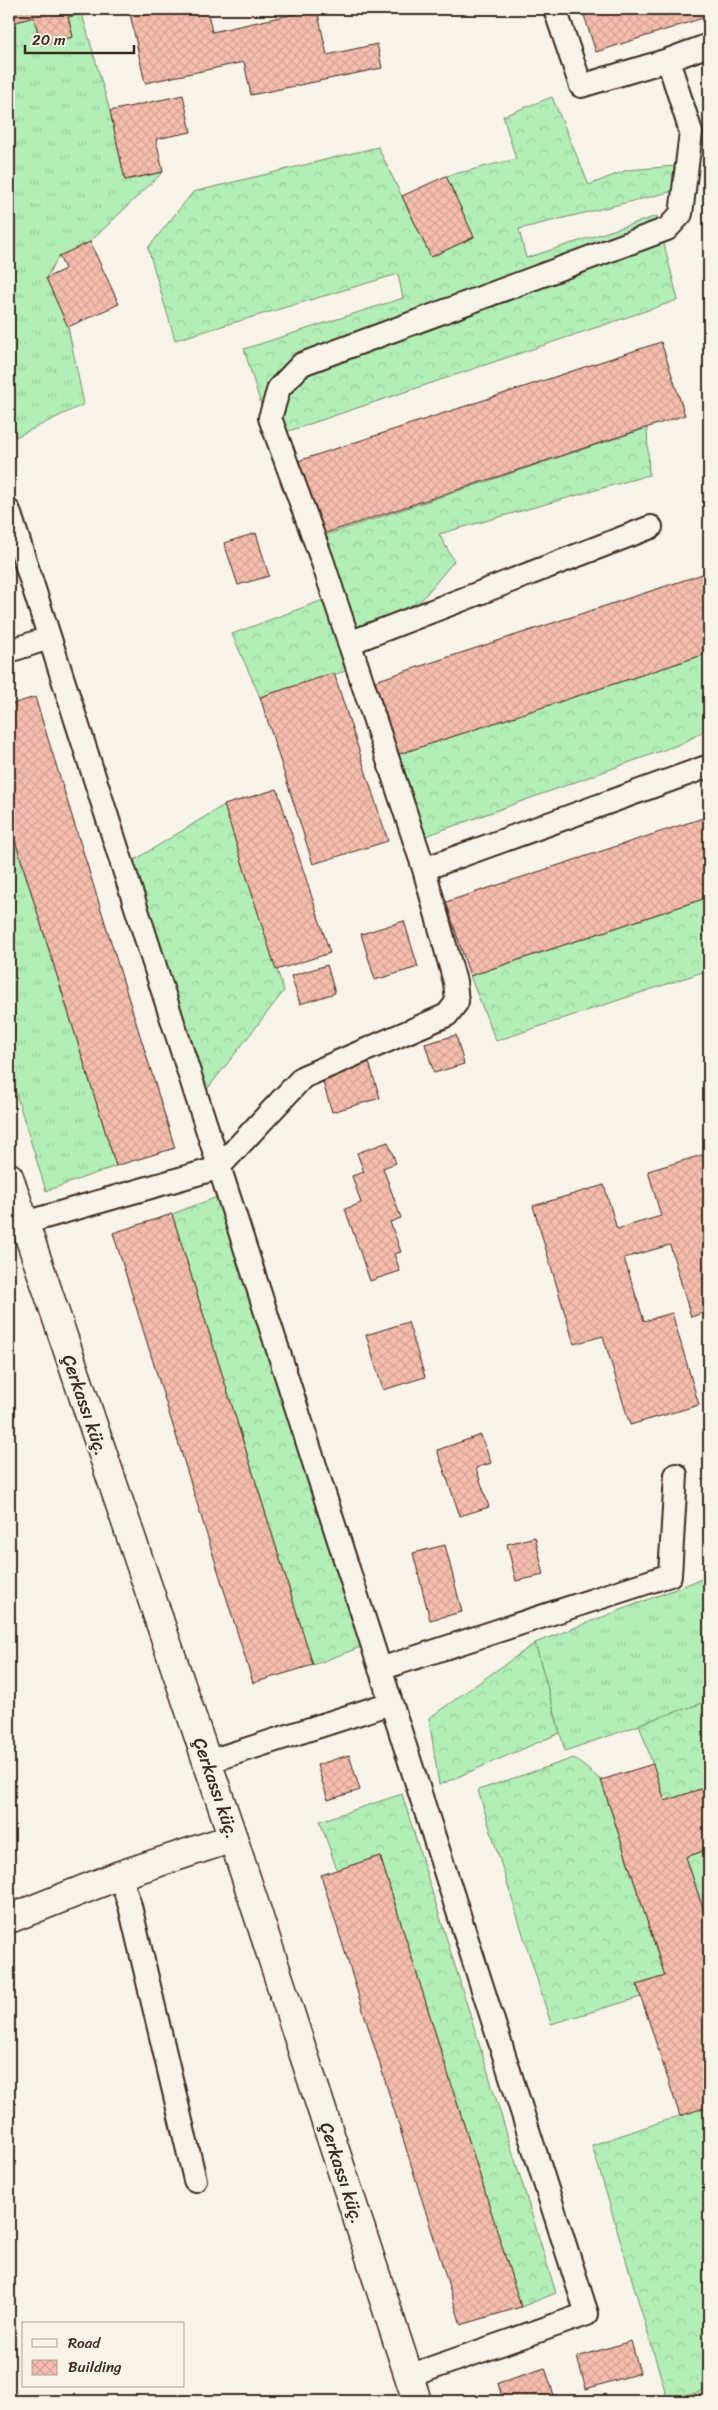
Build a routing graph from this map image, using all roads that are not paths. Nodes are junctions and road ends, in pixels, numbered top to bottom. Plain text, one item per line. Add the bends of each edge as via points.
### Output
1 (555, 9) edge
2 (709, 45) edge
3 (668, 60) junction
4 (9, 511) edge
5 (651, 527) dead end
6 (50, 638) junction
7 (349, 643) junction
8 (9, 651) edge
9 (709, 766) edge
10 (424, 869) junction
11 (218, 1168) junction
12 (9, 1177) edge
13 (16, 1225) edge
14 (676, 1475) dead end
15 (380, 1669) junction
16 (391, 1702) junction
17 (207, 1762) junction
18 (233, 1838) junction
19 (120, 1875) junction
20 (9, 1919) edge
21 (195, 2180) dead end
22 (413, 2389) edge

1 - 3 lane via 581,86
2 - 3 lane
3 - 7 lane via 691,132 681,214 667,229 302,364 279,388 270,418
4 - 6 lane
5 - 7 lane
6 - 8 lane
6 - 11 lane
7 - 10 lane
9 - 10 lane
10 - 11 lane via 455,982 457,1002 447,1015 303,1077
11 - 13 lane
11 - 15 lane
12 - 13 street, Çerkassı küç.
13 - 17 street, Çerkassı küç.
14 - 15 lane via 670,1575
15 - 16 lane
16 - 17 lane
16 - 22 lane via 587,2314
17 - 18 street, Çerkassı küç.
18 - 19 street
18 - 22 street, Çerkassı küç.
19 - 20 street
19 - 21 lane

